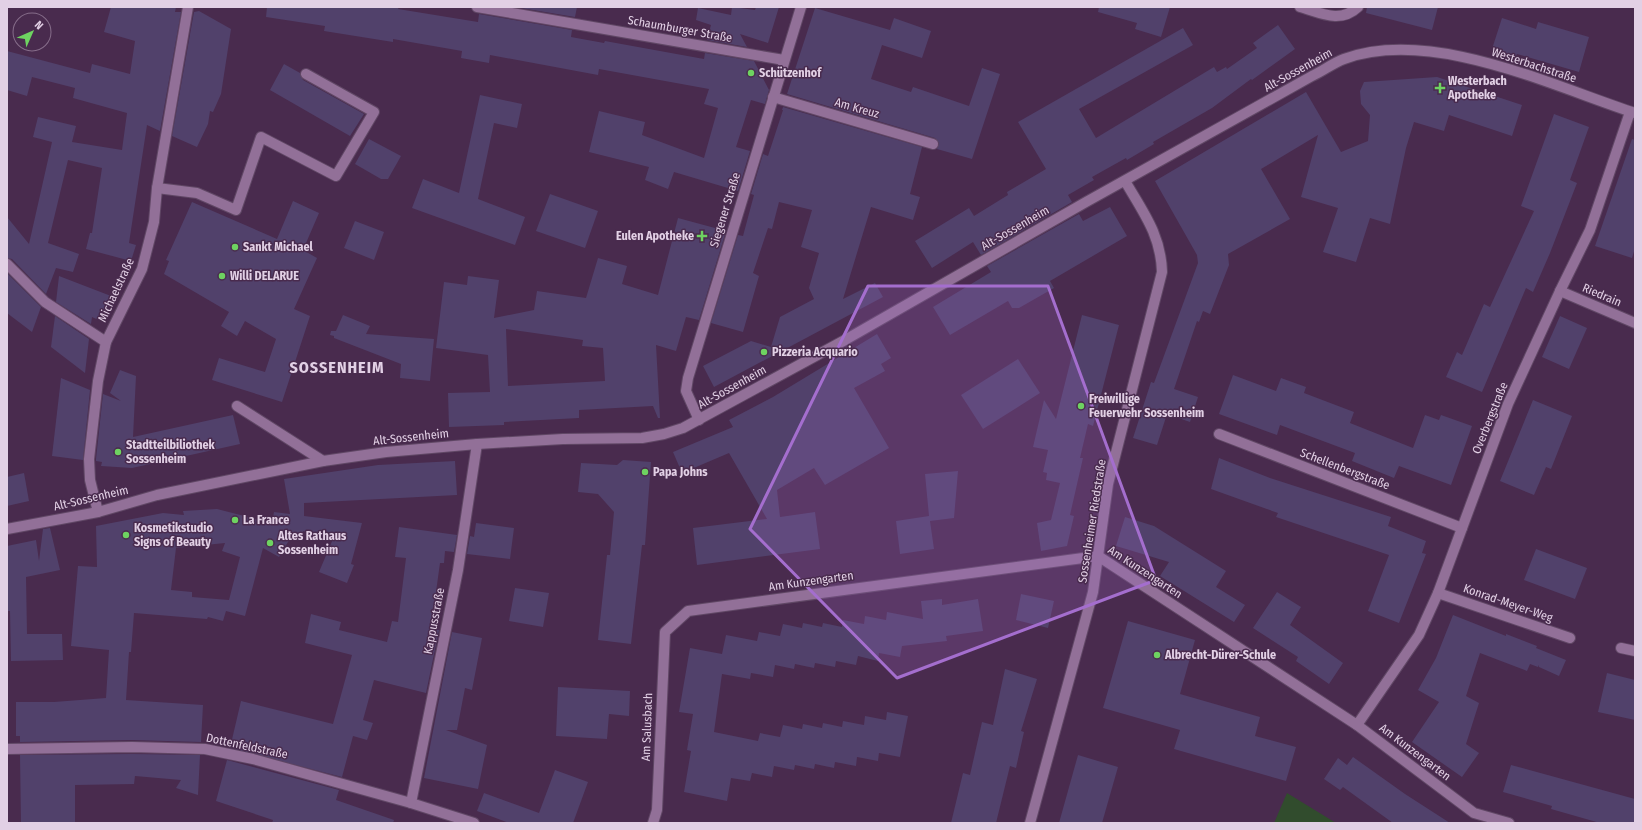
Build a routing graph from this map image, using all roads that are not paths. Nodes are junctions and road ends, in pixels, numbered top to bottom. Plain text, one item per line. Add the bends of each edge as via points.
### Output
1 (188, 7) edge
2 (477, 7) edge
3 (800, 7) edge
4 (1300, 7) edge
5 (1358, 7) edge
6 (1398, 49) joint
7 (784, 60) junction
8 (306, 74) dead end
9 (773, 97) junction
10 (1633, 113) edge
11 (933, 144) dead end
12 (1125, 181) junction
13 (157, 188) junction
14 (7, 264) edge
15 (1560, 291) junction
16 (1635, 323) edge
17 (106, 342) junction
18 (237, 406) dead end
19 (699, 420) junction
20 (1219, 434) dead end
21 (478, 444) junction
22 (323, 461) junction
23 (98, 512) junction
24 (1462, 528) junction
25 (7, 529) edge
26 (1098, 556) junction
27 (1438, 592) junction
28 (665, 632) joint
29 (1570, 638) dead end
30 (1621, 648) dead end
31 (1635, 651) edge
32 (1357, 724) junction
33 (7, 749) edge
34 (411, 803) junction
35 (474, 823) edge
36 (653, 823) edge
37 (1030, 823) edge
38 (1509, 823) edge

1 - 13 street, Michaelstraße
2 - 7 street, Schaumburger Straße
3 - 7 street, Siegener Straße
4 - 5 street via 1339,18 1350,14
6 - 10 street, Westerbachstraße via 1442,54 1507,68
6 - 12 street, Alt-Sossenheim via 1344,59
7 - 9 street, Siegener Straße
8 - 13 street via 374,112 336,176 261,137 236,210 197,193
9 - 11 street, Am Kreuz
9 - 19 street, Siegener Straße via 688,378 686,391
10 - 15 street, Overbergstraße via 1590,230
12 - 19 street, Alt-Sossenheim
12 - 26 street, Sossenheimer Riedstraße via 1155,233 1162,256 1162,272 1108,484
13 - 17 street, Michaelstraße via 154,222 142,269
14 - 17 street via 45,302
15 - 16 street, Riedrain
15 - 24 street, Overbergstraße via 1508,404
17 - 23 street, Michaelstraße via 98,381 89,459 90,480
18 - 22 street
19 - 21 street, Alt-Sossenheim via 664,434 642,438
20 - 24 street, Schellenbergstraße
21 - 22 street, Alt-Sossenheim via 386,452
21 - 34 street, Kappusstraße via 458,570
22 - 23 street, Alt-Sossenheim via 158,496
23 - 25 street, Alt-Sossenheim
24 - 27 street, Overbergstraße
26 - 28 street, Am Kunzengarten via 688,611
26 - 32 street, Am Kunzengarten
26 - 37 street, Sossenheimer Riedstraße via 1093,592
27 - 29 street, Konrad-Meyer-Weg
27 - 32 street, Overbergstraße via 1420,635
28 - 36 street, Am Salusbach via 657,810
30 - 31 street
32 - 38 street, Am Kunzengarten via 1474,813
33 - 34 street, Dottenfeldstraße via 205,749 253,759
34 - 35 street, Dottenfeldstraße

